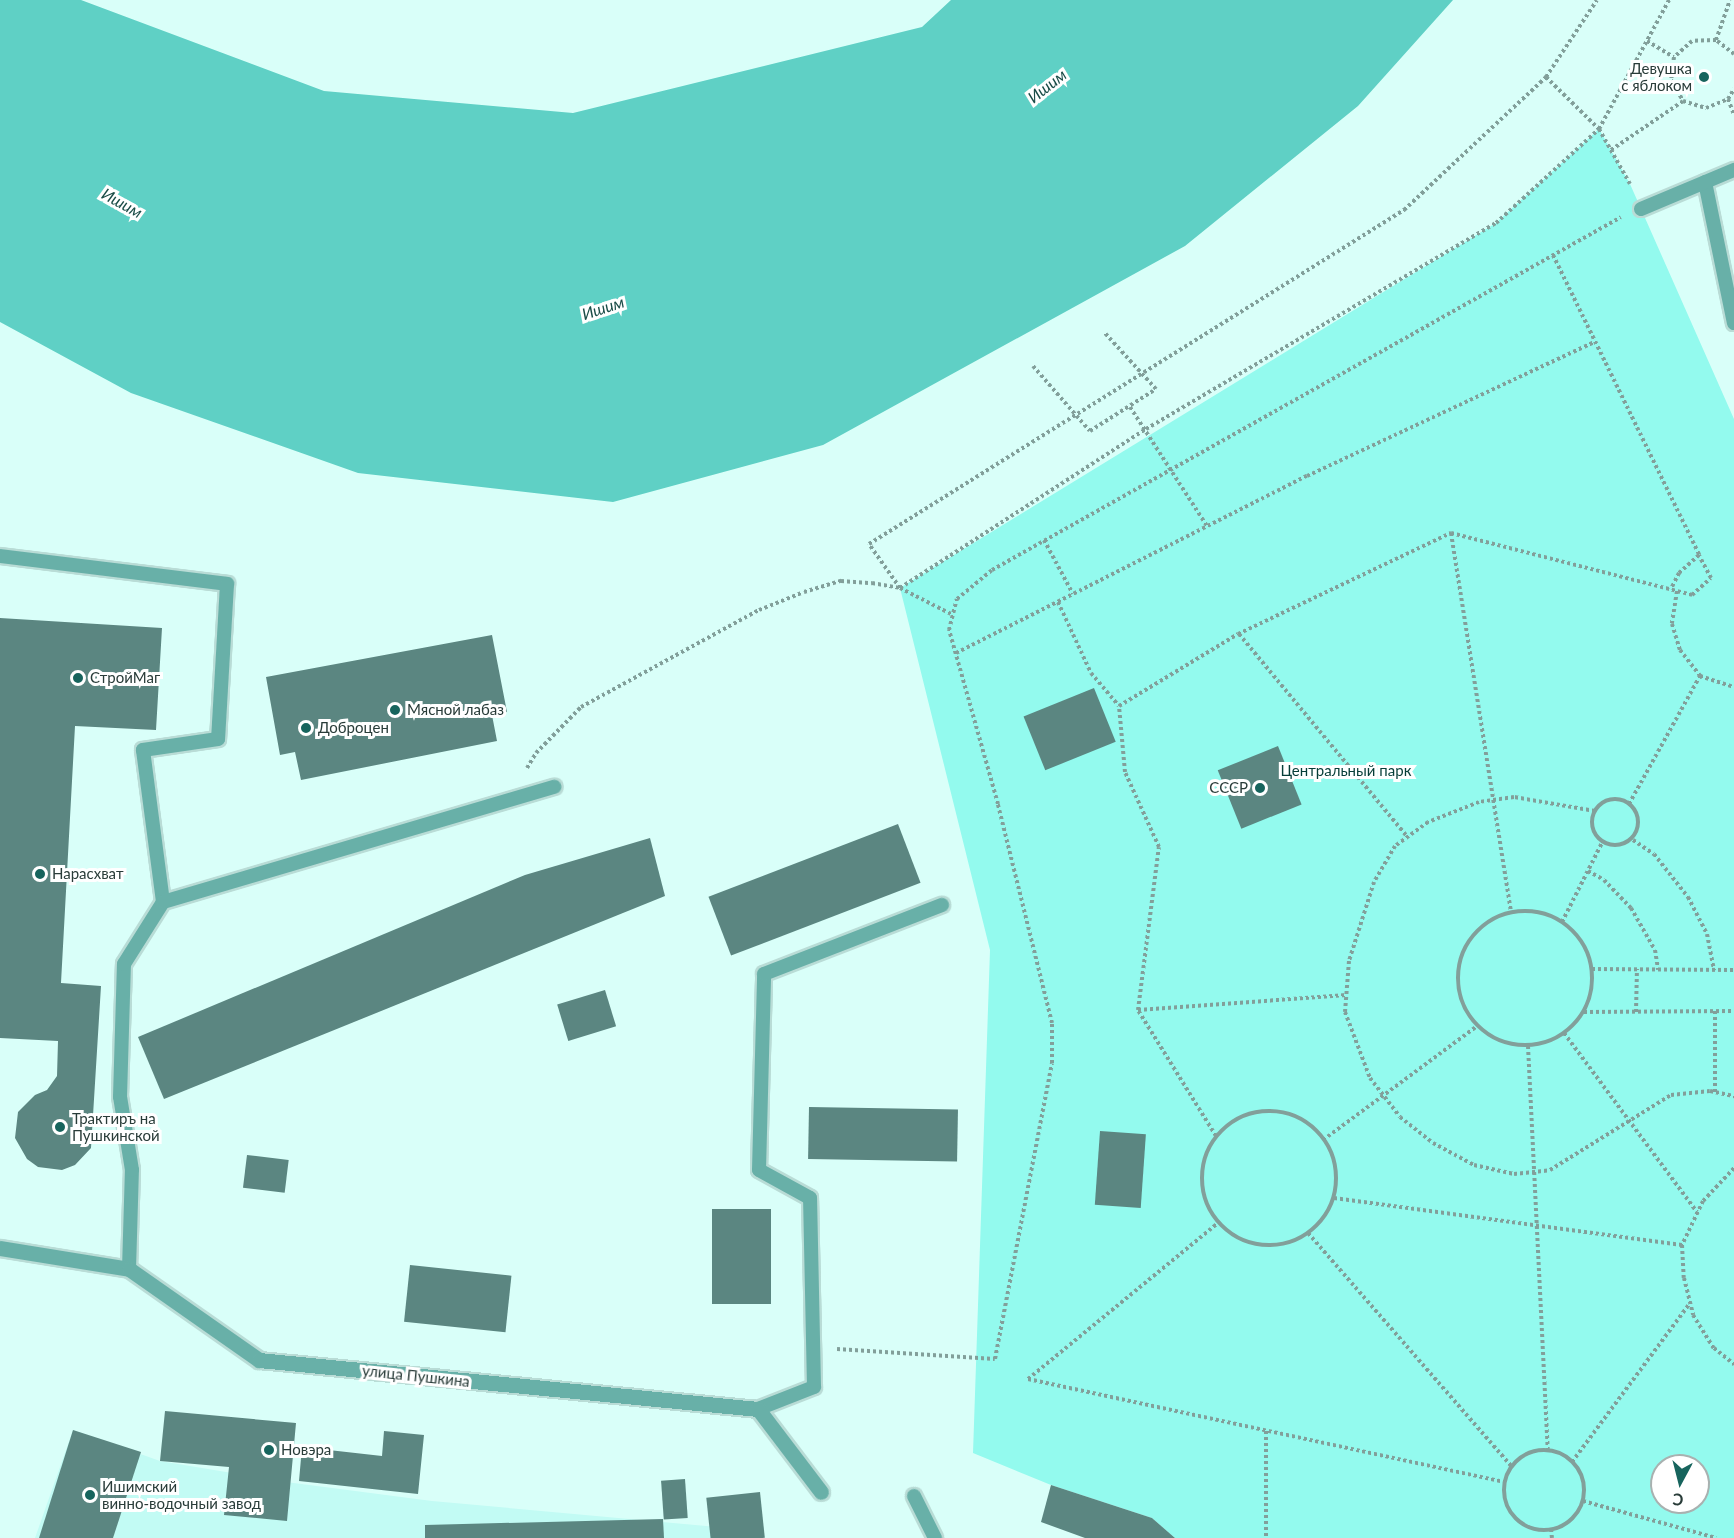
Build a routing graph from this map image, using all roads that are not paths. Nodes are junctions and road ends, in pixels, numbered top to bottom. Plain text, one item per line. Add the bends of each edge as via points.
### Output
1 (1734, 170) edge
2 (1705, 182) junction
3 (1641, 209) road end
4 (1734, 322) edge
5 (0, 556) edge
6 (554, 787) dead end
7 (163, 902) junction
8 (942, 905) dead end
9 (0, 1248) edge
10 (129, 1269) junction
11 (758, 1409) junction
12 (821, 1492) dead end
13 (914, 1496) dead end
14 (935, 1538) edge

1 - 2 lane
2 - 3 lane
2 - 4 lane
5 - 7 lane via 227,585 218,739 144,750
6 - 7 lane
7 - 10 lane via 124,964 120,1097 132,1170
8 - 11 lane via 764,974 759,1170 810,1198 814,1387
9 - 10 street, улица Пушкина
10 - 11 street, улица Пушкина via 259,1360
11 - 12 street
13 - 14 lane

